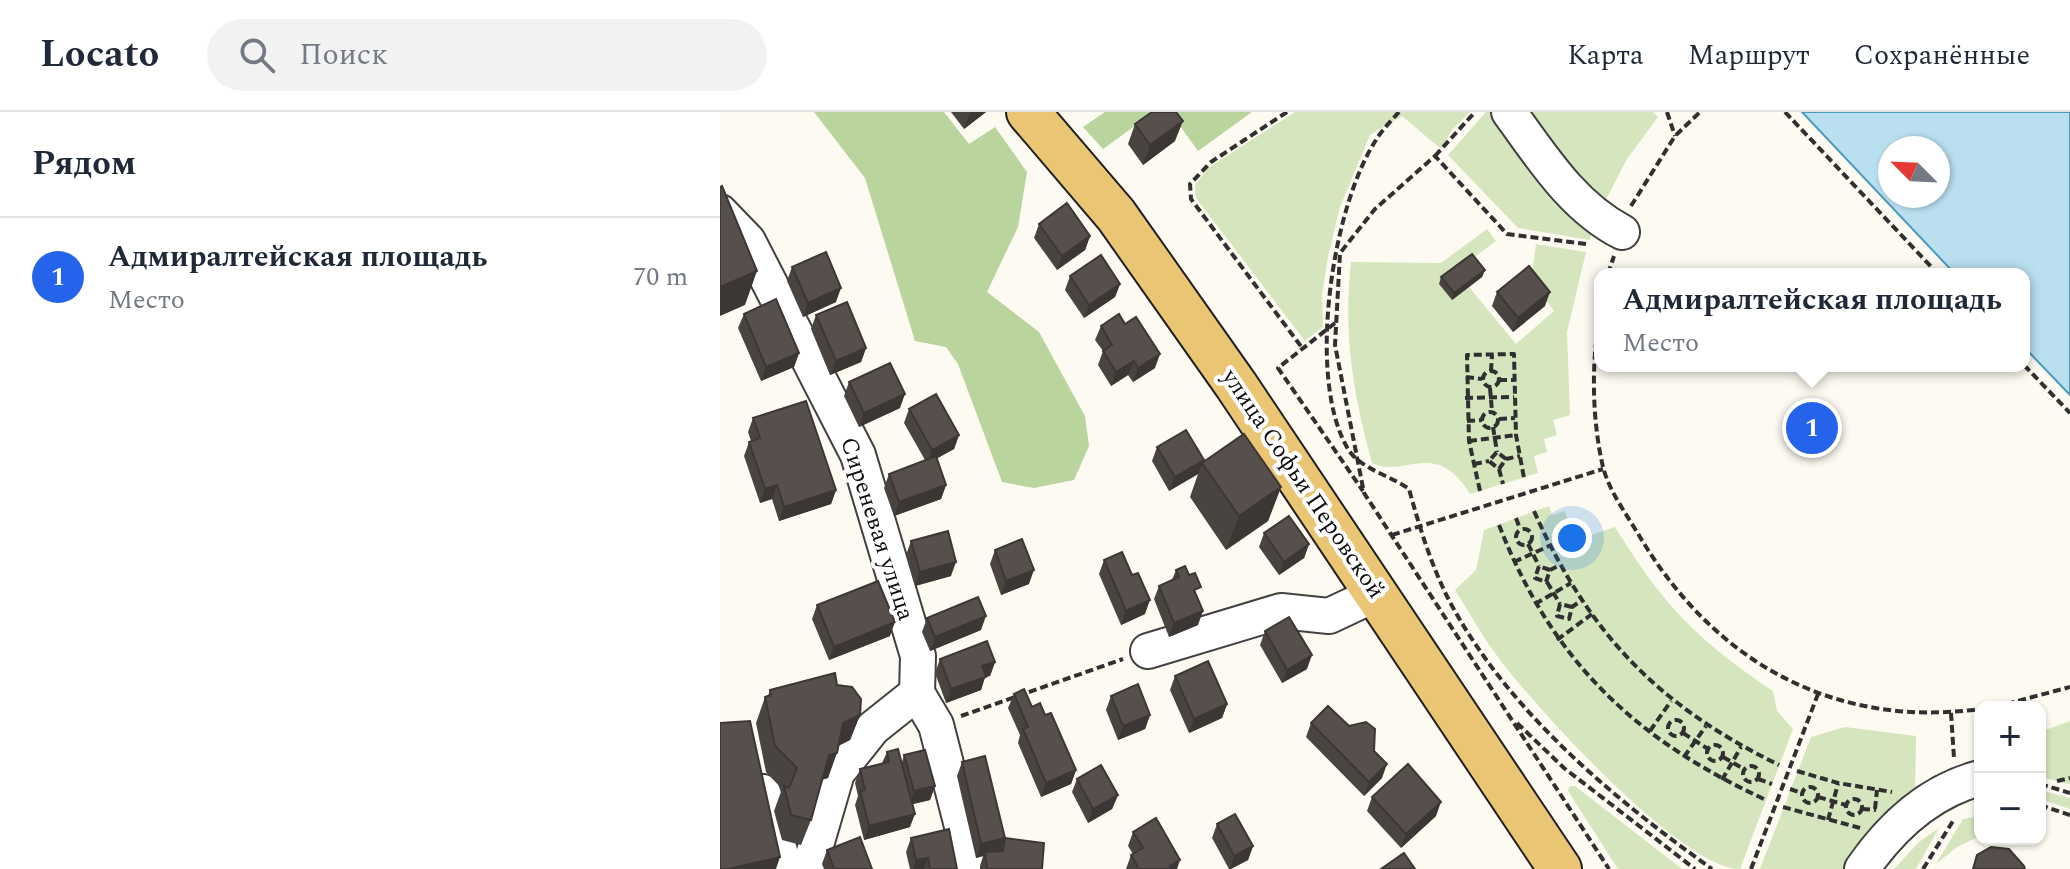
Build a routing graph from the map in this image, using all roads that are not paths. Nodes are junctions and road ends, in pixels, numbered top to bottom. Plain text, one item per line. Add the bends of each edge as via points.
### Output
1 (1028, 112) edge
2 (1509, 112) edge
3 (720, 212) edge
4 (1619, 240) road end
5 (1378, 593) junction
6 (1148, 651) road end
7 (917, 693) junction
8 (752, 754) edge
9 (1966, 790) edge
10 (781, 869) edge
11 (809, 869) edge
12 (973, 869) edge
13 (1560, 869) edge
14 (1862, 869) edge

1 - 5 main road, улица Софьи Перовской via 1116,215
2 - 4 street via 1578,200
3 - 7 street, Сиреневая улица via 748,241 858,455 918,656
5 - 6 street via 1329,616 1281,611
5 - 13 main road, улица Софьи Перовской
7 - 11 street via 873,728 837,773
7 - 12 street via 936,725
8 - 10 street
9 - 14 street via 1924,803 1879,844

